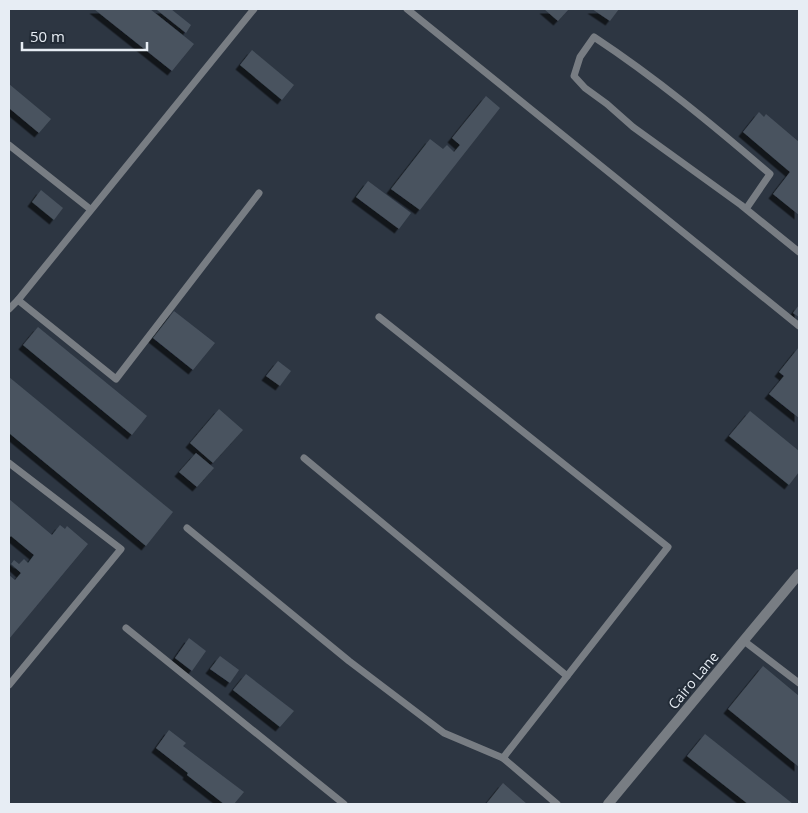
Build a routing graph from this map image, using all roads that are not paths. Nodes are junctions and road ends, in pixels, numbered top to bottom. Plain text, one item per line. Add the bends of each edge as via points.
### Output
1 (254, 9) edge
2 (407, 9) edge
3 (9, 145) edge
4 (259, 193) dead end
5 (90, 209) junction
6 (746, 209) junction
7 (799, 252) edge
8 (18, 300) junction
9 (9, 309) edge
10 (379, 317) dead end
11 (799, 326) edge
12 (304, 458) dead end
13 (9, 464) edge
14 (187, 528) dead end
15 (797, 580) edge
16 (126, 628) dead end
17 (744, 640) junction
18 (567, 676) junction
19 (10, 680) edge
20 (799, 683) edge
21 (503, 758) junction
22 (344, 804) edge
23 (557, 804) edge
24 (608, 804) edge

1 - 5 lane
2 - 11 lane
3 - 5 lane
4 - 8 lane via 116,379
5 - 8 lane
6 - 6 lane via 633,127 574,76 580,57 594,37 685,102 770,174
6 - 7 lane
8 - 9 lane
10 - 18 lane via 668,547
12 - 18 lane
13 - 19 lane via 121,549
14 - 21 lane via 349,661 444,732
15 - 17 street, Cairo Lane
16 - 22 lane
17 - 20 lane
17 - 24 street, Cairo Lane
18 - 21 lane
21 - 23 lane

